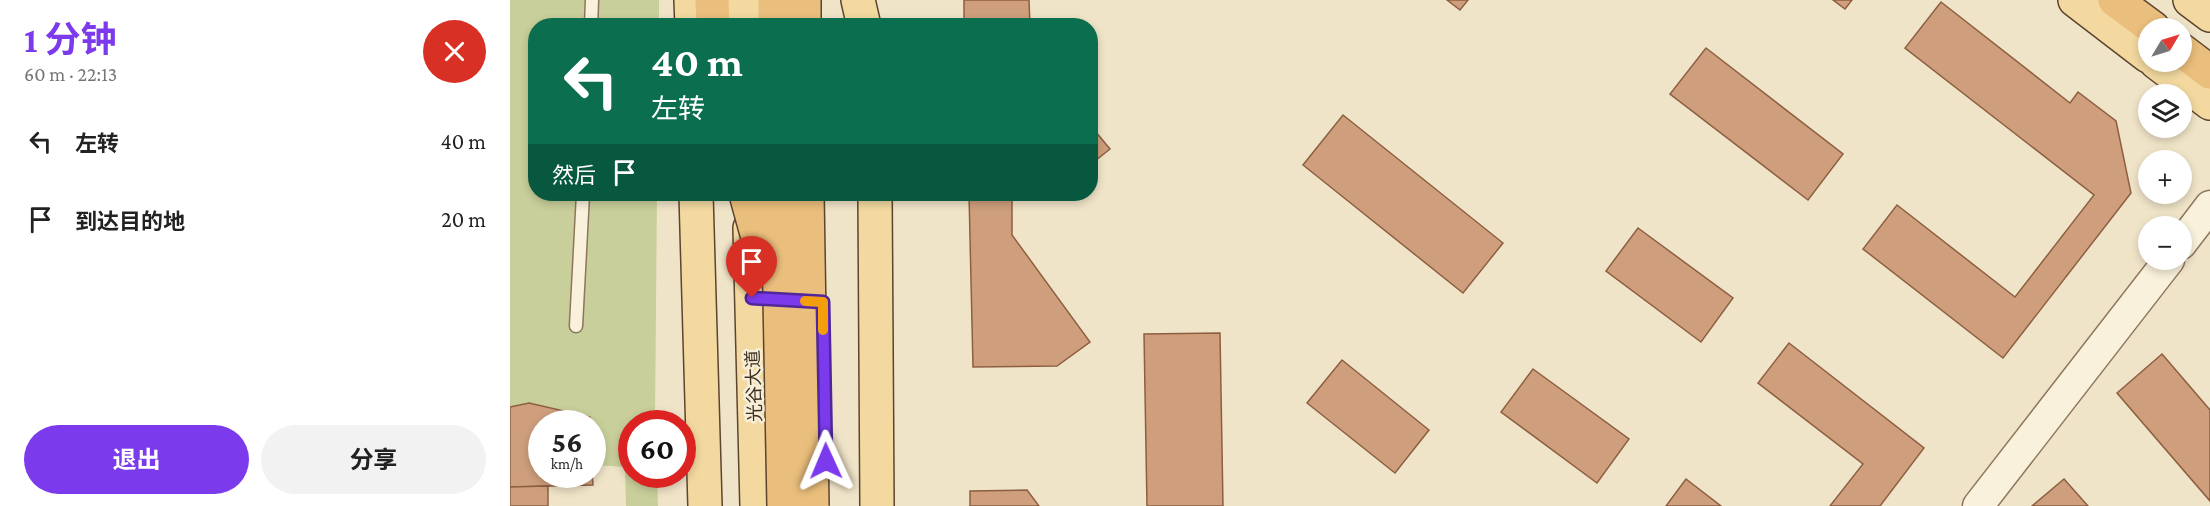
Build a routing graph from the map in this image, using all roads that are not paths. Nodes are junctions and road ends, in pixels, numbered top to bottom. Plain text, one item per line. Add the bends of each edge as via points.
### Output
1 (592, 0) edge
2 (691, 0) edge
3 (712, 0) edge
4 (744, 0) edge
5 (775, 0) edge
6 (804, 0) edge
7 (813, 0) edge
8 (858, 0) edge
9 (870, 0) edge
10 (2075, 0) edge
11 (2115, 0) edge
12 (2190, 0) edge
13 (2210, 15) edge
14 (591, 18) edge
15 (692, 18) edge
16 (713, 18) edge
17 (744, 18) edge
18 (775, 18) edge
19 (804, 18) edge
20 (814, 18) edge
21 (862, 18) edge
22 (871, 18) edge
23 (2139, 18) edge
24 (2138, 48) edge
25 (2192, 58) edge
26 (2169, 72) edge
27 (2210, 72) edge
28 (2210, 103) edge
29 (583, 201) edge
30 (696, 201) edge
31 (747, 201) edge
32 (749, 201) edge
33 (778, 201) edge
34 (807, 201) edge
35 (819, 201) edge
36 (875, 201) edge
37 (2210, 206) edge
38 (2192, 229) edge
39 (2161, 270) edge
40 (752, 298) junction
41 (823, 302) junction
42 (576, 326) dead end
43 (780, 332) junction
44 (705, 506) edge
45 (758, 506) edge
46 (784, 506) edge
47 (812, 506) edge
48 (827, 506) edge
49 (877, 506) edge
50 (1978, 506) edge

1 - 14 lane
2 - 15 main road
3 - 16 highway
4 - 17 main road
5 - 18 highway
6 - 19 highway
7 - 20 main road
8 - 21 main road
9 - 22 main road
10 - 24 main road
11 - 23 highway
12 - 13 main road
25 - 27 highway
26 - 28 main road
29 - 42 lane
30 - 44 main road
31 - 40 main road, 光谷大道
32 - 43 highway, bridge
33 - 43 highway, bridge
34 - 47 highway, bridge
35 - 41 main road
36 - 49 main road
37 - 38 street
39 - 50 street
40 - 41 main road
40 - 45 main road, 光谷大道
41 - 48 main road
43 - 46 highway, bridge

